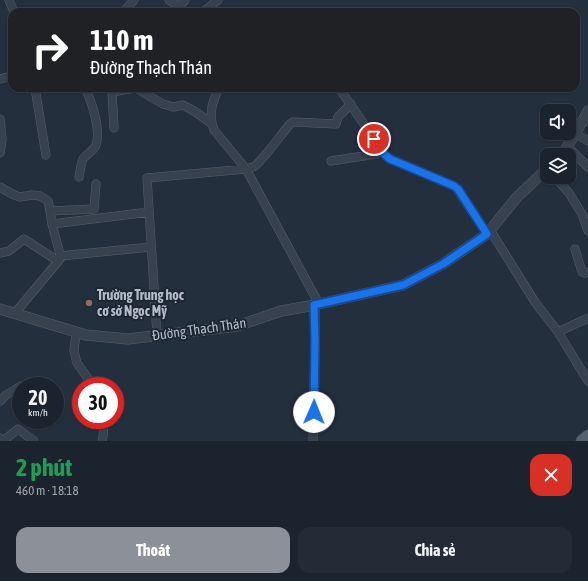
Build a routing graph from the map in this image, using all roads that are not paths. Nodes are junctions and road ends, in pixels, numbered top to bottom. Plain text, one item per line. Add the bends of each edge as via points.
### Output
1 (134, 0) edge
2 (169, 0) edge
3 (218, 0) edge
4 (182, 6) edge
5 (127, 8) edge
6 (208, 8) edge
7 (36, 92) edge
8 (87, 92) edge
9 (111, 92) edge
10 (142, 92) edge
11 (217, 92) edge
12 (342, 92) edge
13 (351, 104) junction
14 (588, 111) edge
15 (0, 119) edge
16 (211, 123) junction
17 (114, 128) dead end
18 (576, 133) joint
19 (588, 141) edge
20 (383, 153) junction
21 (0, 154) edge
22 (46, 155) dead end
23 (576, 159) edge
24 (331, 161) dead end
25 (588, 167) edge
26 (246, 169) junction
27 (540, 176) edge
28 (78, 177) dead end
29 (96, 184) dead end
30 (562, 184) edge
31 (0, 187) edge
32 (50, 212) junction
33 (149, 212) junction
34 (52, 224) junction
35 (588, 231) edge
36 (488, 232) junction
37 (151, 247) junction
38 (575, 249) dead end
39 (0, 253) edge
40 (59, 259) junction
41 (588, 272) edge
42 (317, 304) junction
43 (0, 309) edge
44 (15, 314) junction
45 (588, 318) edge
46 (76, 332) junction
47 (558, 332) junction
48 (157, 335) junction
49 (87, 377) edge
50 (588, 381) edge
51 (12, 391) edge
52 (0, 401) edge
53 (104, 429) edge
54 (588, 436) edge
55 (0, 438) edge
56 (34, 441) edge
57 (102, 441) edge
58 (313, 441) edge
59 (582, 441) edge

1 - 5 street
2 - 4 street
3 - 6 street
7 - 22 street
8 - 28 street via 95,117 97,137 96,146 83,159
9 - 17 street
10 - 16 street via 163,104 174,107 183,105
11 - 16 street via 211,108
12 - 13 street
13 - 20 street
13 - 26 street via 338,117 336,124 290,124 255,166
14 - 18 street
15 - 21 street
16 - 26 street
18 - 19 street
20 - 24 street
20 - 36 street via 390,159 458,189
23 - 25 street
26 - 33 street via 146,178
26 - 42 street
27 - 36 street, Đường Thạch Thán via 517,197
29 - 32 street via 94,209
30 - 35 street via 582,214
31 - 32 street via 20,197 40,196 48,201
32 - 34 street
33 - 34 street
33 - 37 street
34 - 40 street
36 - 42 street, Đường Thạch Thán via 443,264 403,285
36 - 47 street
37 - 40 street
37 - 48 street
38 - 41 street via 582,272
39 - 40 street via 9,252 24,239
40 - 44 street
42 - 48 street, Đường Thạch Thán via 281,311 238,326
42 - 58 street
43 - 44 street, Đường Thạch Thán
44 - 46 street, Đường Thạch Thán
45 - 47 street
46 - 48 street, Đường Thạch Thán via 128,339
46 - 49 street via 74,351 77,363
47 - 50 street
51 - 52 street
53 - 57 street
54 - 59 main road
55 - 56 street via 3,441 18,429

